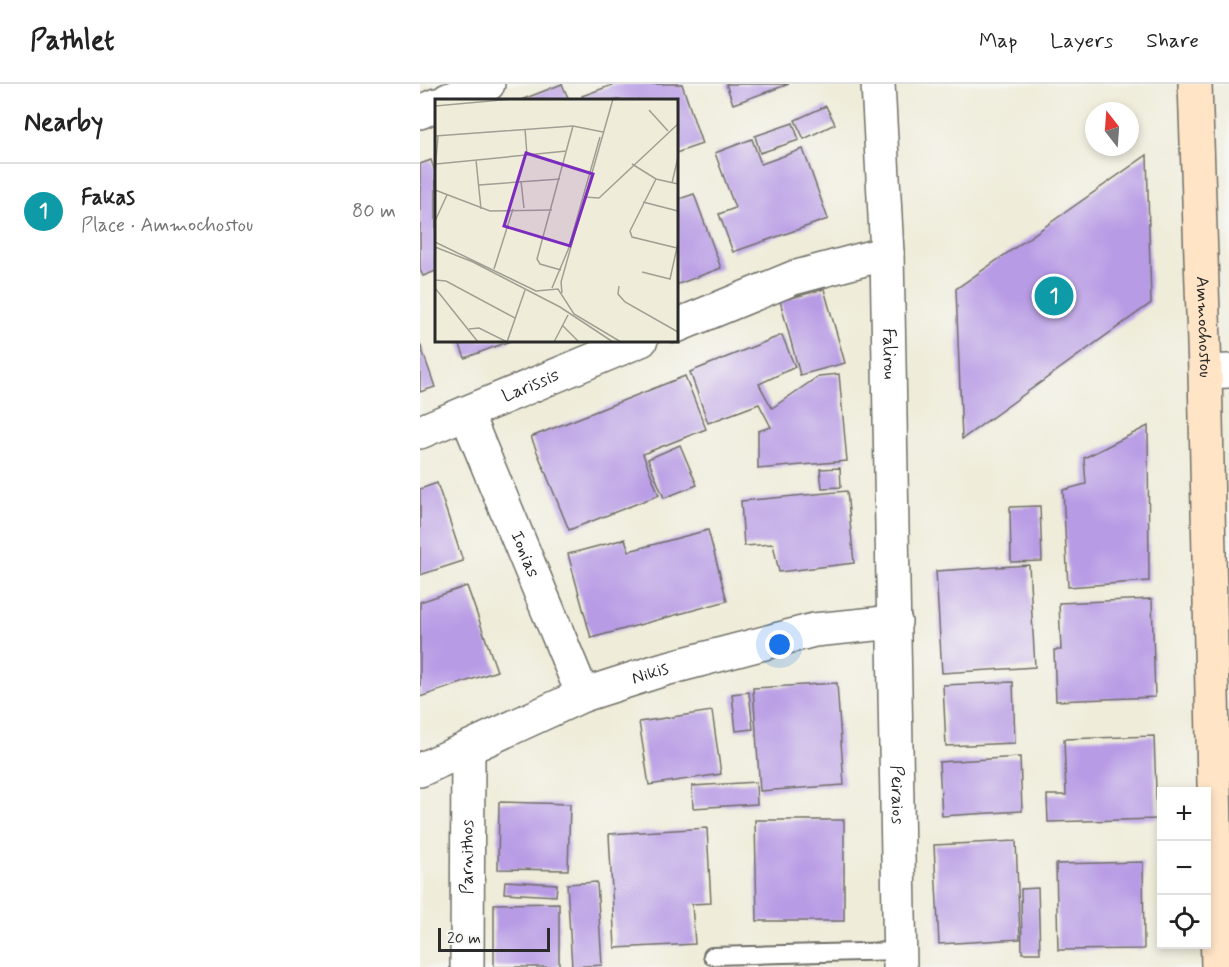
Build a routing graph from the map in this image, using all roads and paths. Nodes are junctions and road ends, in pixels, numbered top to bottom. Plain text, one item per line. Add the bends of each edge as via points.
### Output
1 (434, 84) edge
2 (488, 84) edge
3 (878, 84) edge
4 (1195, 84) edge
5 (441, 99) edge
6 (450, 99) edge
7 (435, 105) edge
8 (420, 112) edge
9 (887, 253) junction
10 (678, 325) edge
11 (636, 342) edge
12 (1217, 371) edge
13 (466, 413) junction
14 (420, 432) edge
15 (895, 622) junction
16 (583, 695) junction
17 (468, 748) junction
18 (420, 770) edge
19 (712, 956) dead end
20 (900, 959) edge
21 (467, 967) edge
22 (1218, 967) edge

1 - 5 street
2 - 6 street
3 - 9 street, Falirou
4 - 12 main road, Ammochostou
7 - 8 street
9 - 10 street via 793,278
9 - 15 street, Falirou
11 - 13 street, Larissis
12 - 22 main road, Ammochostou
13 - 14 street, Larissis
13 - 16 street, Ionias
15 - 16 street, Nikis via 814,630
15 - 20 street, Peiraios
16 - 17 street, Nikis
17 - 18 street, Nikis
17 - 21 street, Parnithos
19 - 20 lane

